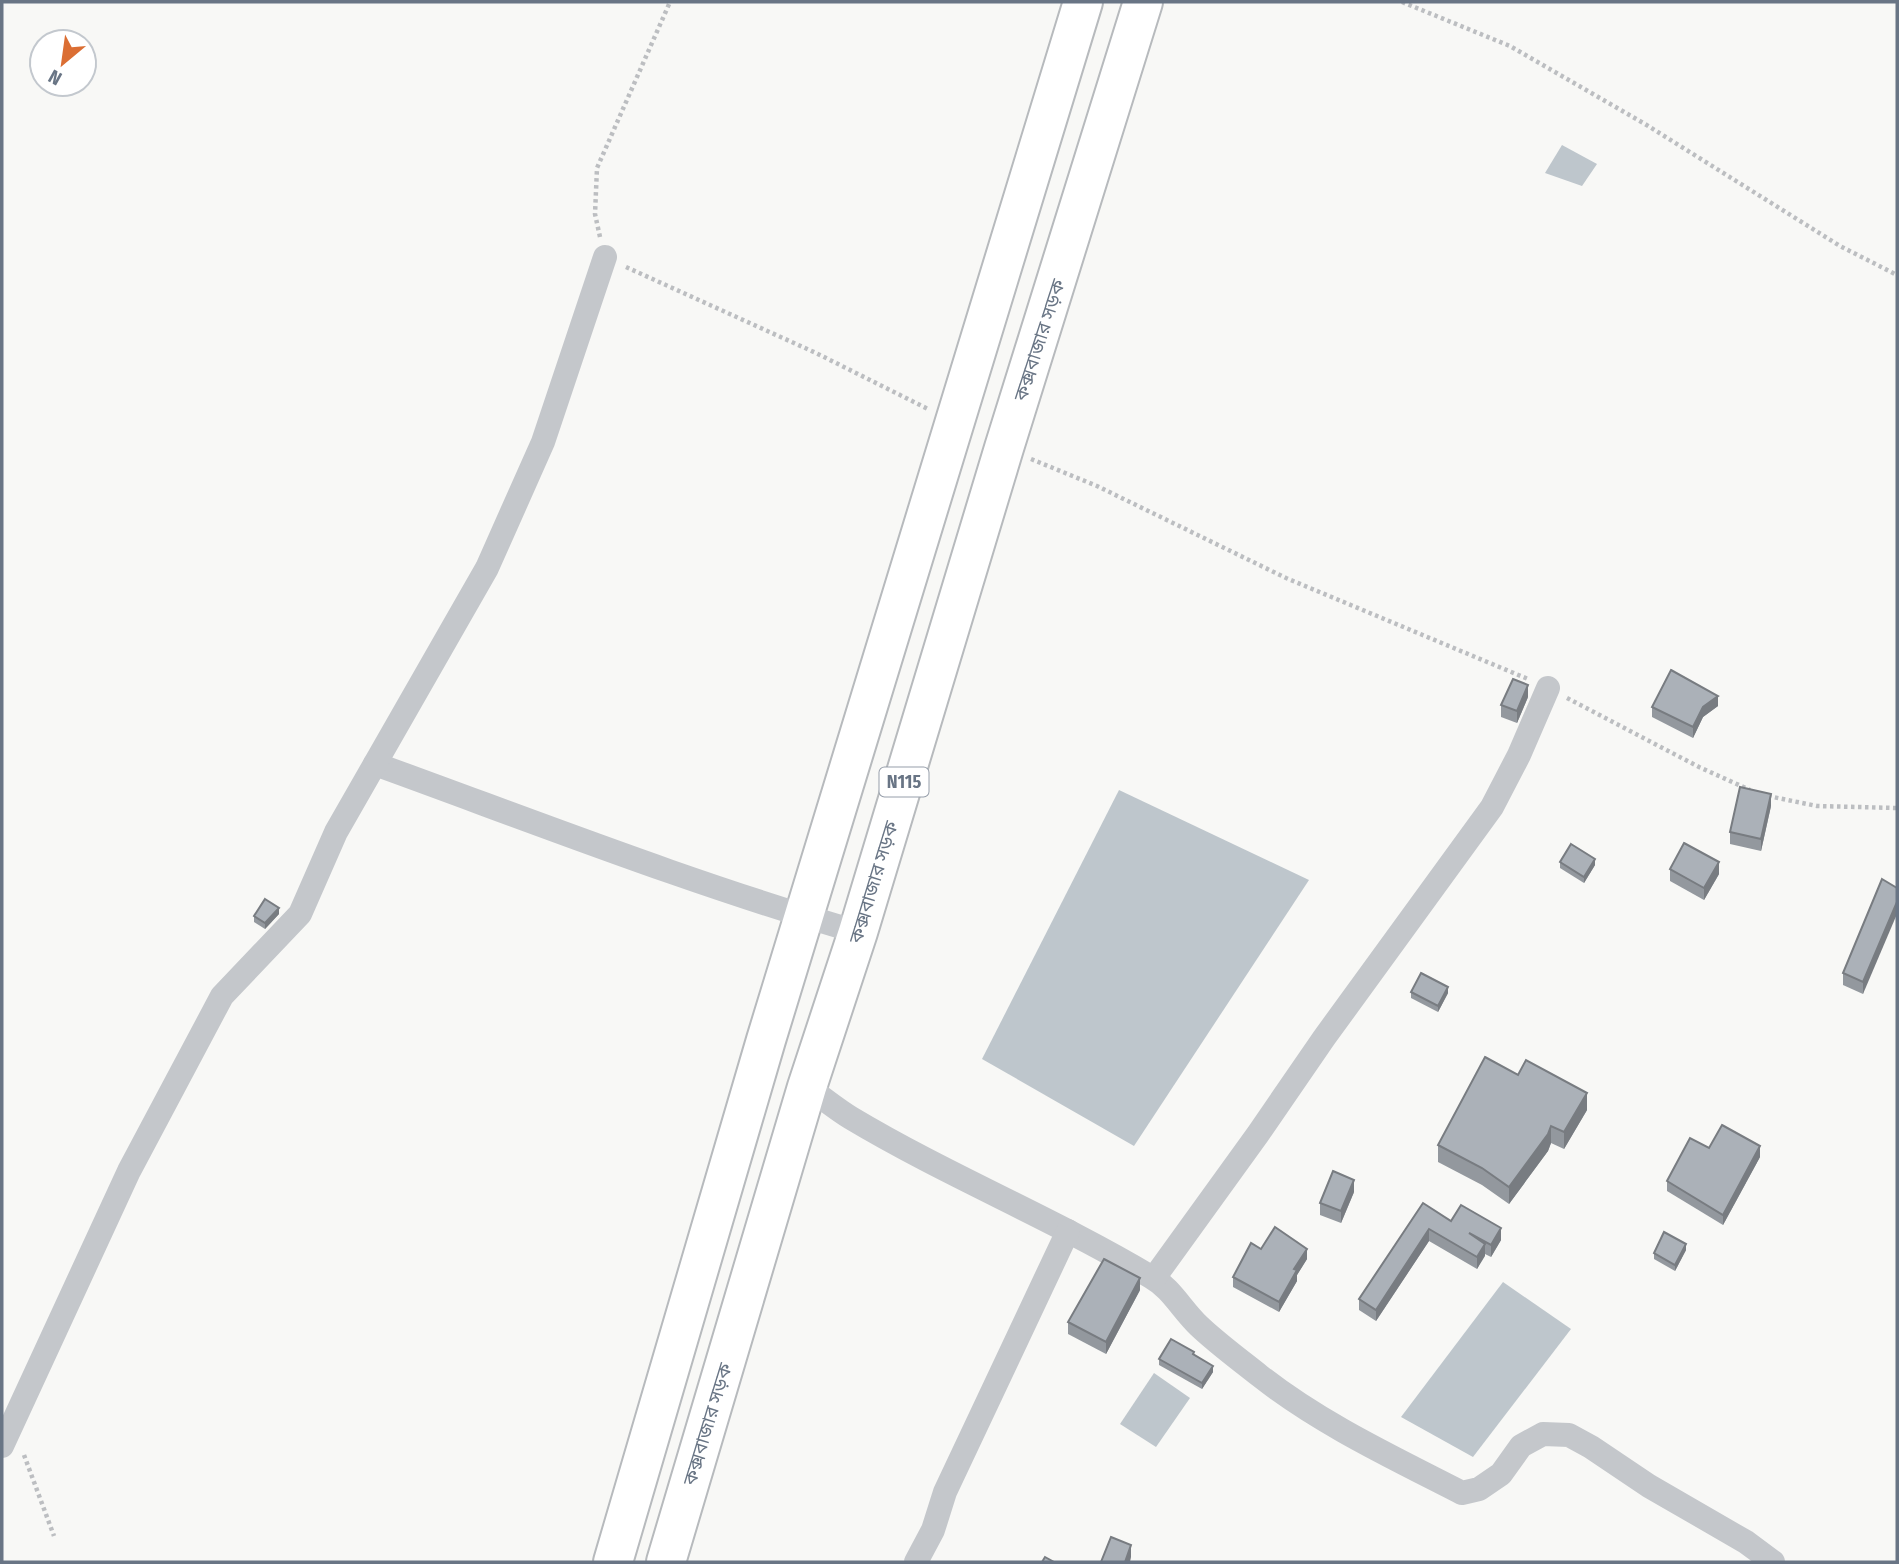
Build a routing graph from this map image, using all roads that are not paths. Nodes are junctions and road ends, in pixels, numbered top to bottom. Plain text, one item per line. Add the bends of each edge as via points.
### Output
1 (1083, 2) edge
2 (1143, 2) edge
3 (605, 257) road end
4 (1548, 688) road end
5 (375, 764) junction
6 (804, 917) junction
7 (858, 932) junction
8 (807, 1087) junction
9 (1068, 1231) junction
10 (1154, 1279) junction
11 (2, 1446) edge
12 (613, 1562) edge
13 (666, 1562) edge
14 (916, 1562) edge
15 (1773, 1562) edge

1 - 6 highway, N115
2 - 7 highway, কক্সবাজার সড়ক / N115
3 - 5 street via 543,442 487,568
4 - 10 street via 1492,807
5 - 6 street
5 - 11 street via 336,832 300,914 222,996 129,1171
6 - 7 street
6 - 12 highway, N115
7 - 8 highway, কক্সবাজার সড়ক / N115
8 - 9 street via 905,1148
8 - 13 highway, কক্সবাজার সড়ক / N115
9 - 10 street
9 - 14 street
10 - 15 street via 1199,1326 1262,1378 1385,1454 1462,1493 1479,1489 1501,1474 1521,1446 1543,1434 1569,1435

